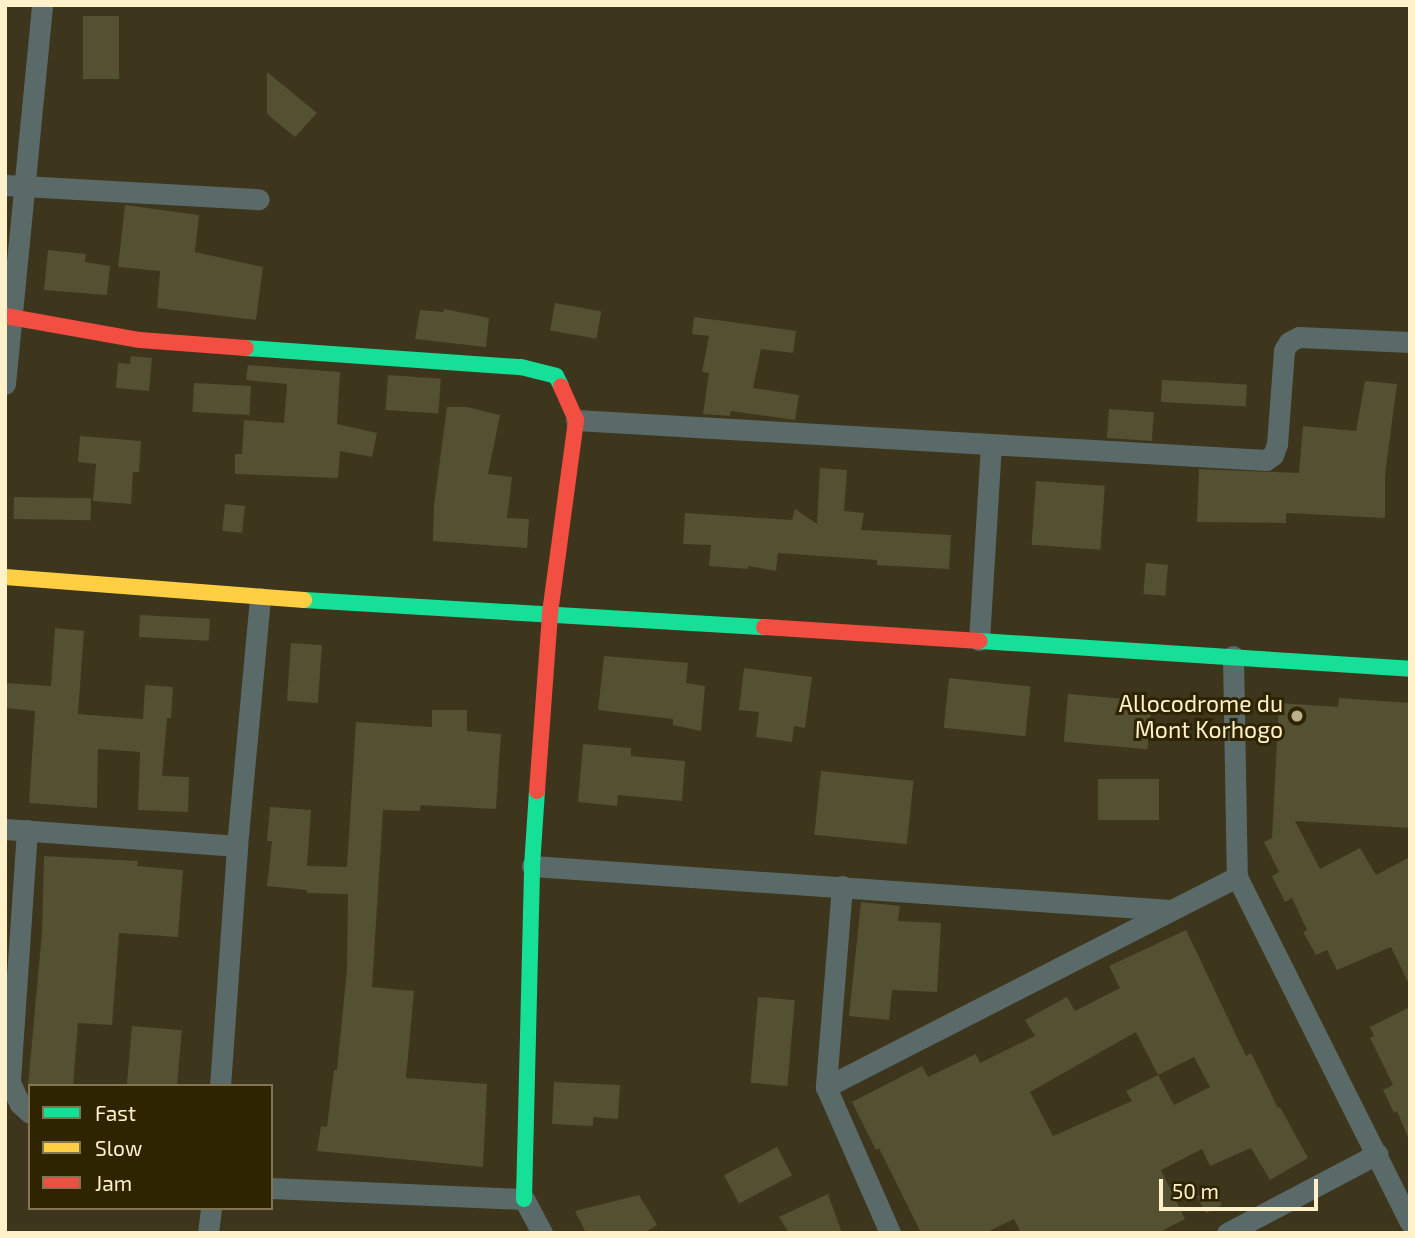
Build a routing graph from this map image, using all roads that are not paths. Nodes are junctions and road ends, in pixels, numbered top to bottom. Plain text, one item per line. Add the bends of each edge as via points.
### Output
1 (42, 5) edge
2 (15, 185) edge
3 (260, 199) dead end
4 (9, 317) edge
5 (1410, 342) edge
6 (5, 384) edge
7 (576, 420) junction
8 (991, 446) junction
9 (5, 577) edge
10 (260, 598) junction
11 (550, 613) junction
12 (979, 640) junction
13 (1233, 656) junction
14 (1410, 669) edge
15 (5, 829) edge
16 (27, 830) junction
17 (237, 846) junction
18 (532, 866) junction
19 (1237, 877) junction
20 (842, 886) junction
21 (1170, 910) junction
22 (8, 1061) edge
23 (220, 1084) edge
24 (826, 1087) junction
25 (28, 1111) edge
26 (1377, 1154) junction
27 (273, 1188) edge
28 (524, 1199) junction
29 (211, 1210) edge
30 (1410, 1222) edge
31 (208, 1233) edge
32 (542, 1233) edge
33 (890, 1233) edge
34 (1227, 1233) edge

1 - 2 street
2 - 3 street
2 - 4 street
4 - 6 street
4 - 7 street via 140,340 522,367 556,376
5 - 8 street via 1299,337 1289,342 1284,350 1277,444 1266,460
7 - 8 street
7 - 11 street
8 - 12 street
9 - 10 street
10 - 11 street
10 - 17 street
11 - 12 street
11 - 18 street
12 - 13 street
13 - 14 street
13 - 19 street
15 - 16 street
16 - 17 street
16 - 22 street
17 - 23 street
18 - 20 street
18 - 28 street
19 - 21 street
19 - 26 street
20 - 21 street
20 - 24 street
21 - 24 street
22 - 25 street via 9,1082
24 - 33 street
26 - 30 street
26 - 34 street
27 - 28 street
28 - 32 street
29 - 31 street

